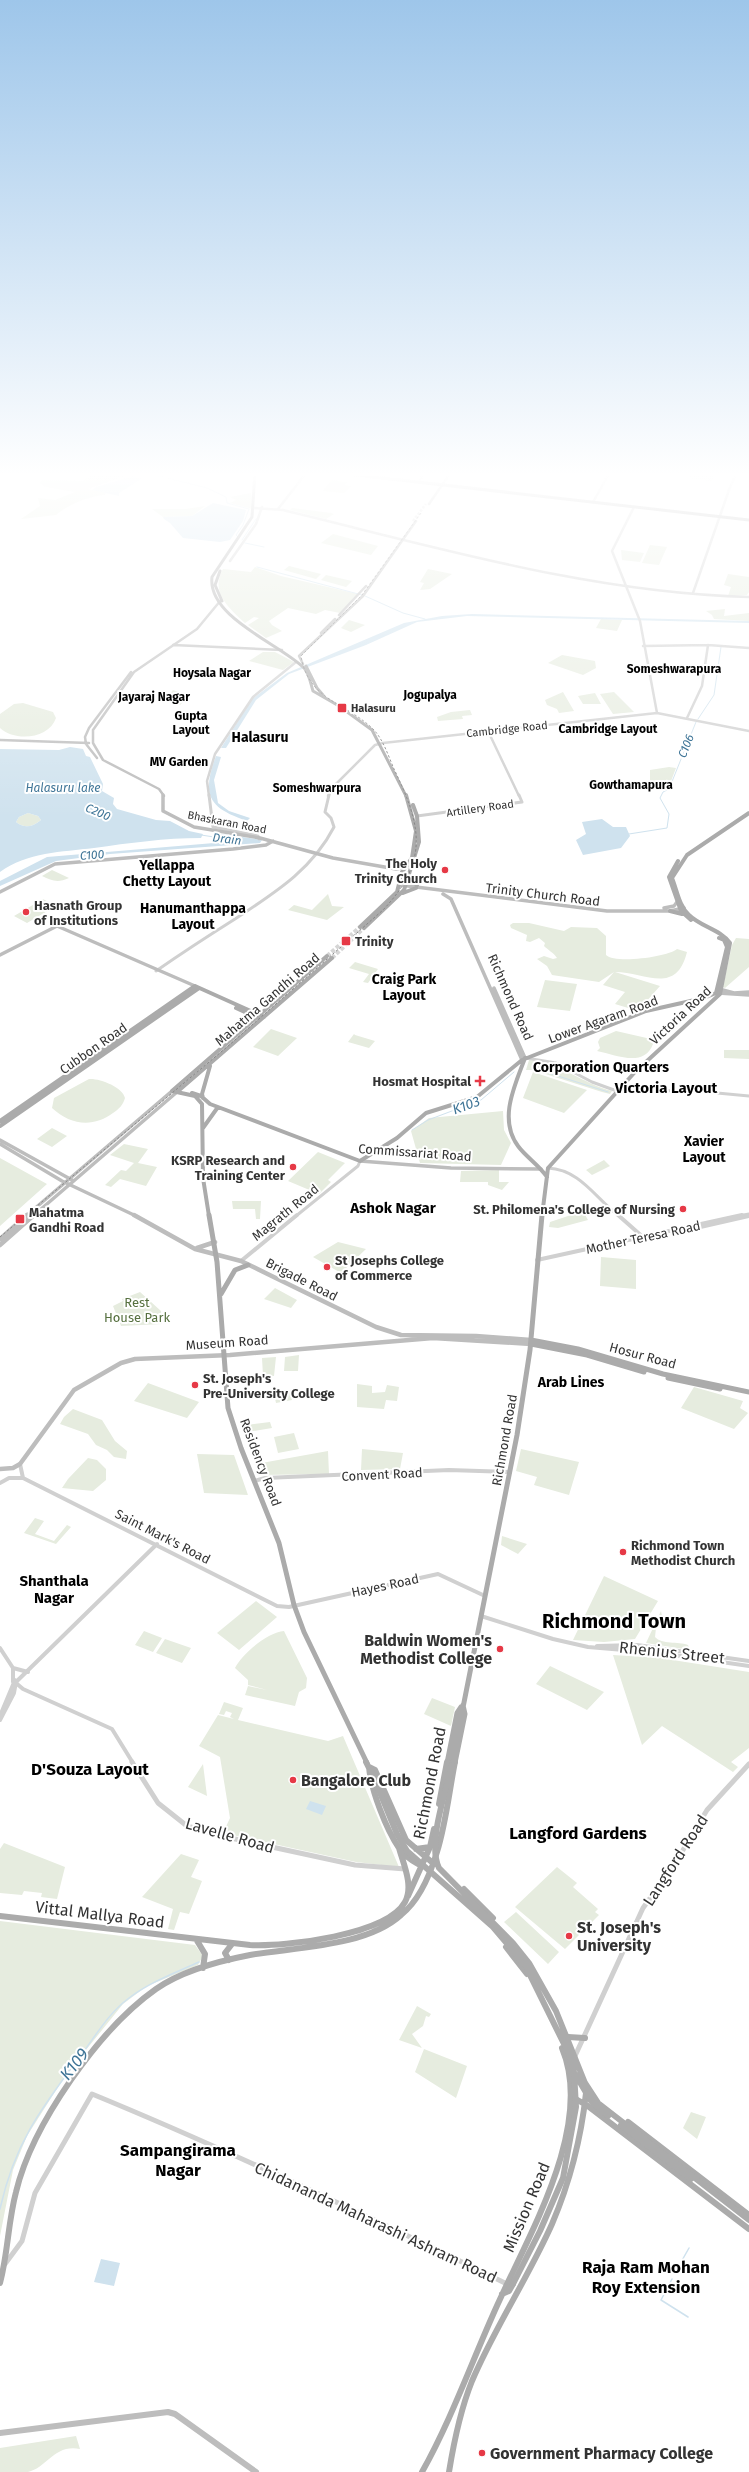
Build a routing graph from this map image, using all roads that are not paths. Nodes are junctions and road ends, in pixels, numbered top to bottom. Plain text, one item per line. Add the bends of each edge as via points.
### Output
1 (212, 587) edge
2 (365, 587) edge
3 (369, 587) edge
4 (627, 587) edge
5 (654, 587) edge
6 (694, 587) edge
7 (692, 593) junction
8 (749, 596) edge
9 (219, 599) junction
10 (216, 604) junction
11 (222, 605) junction
12 (243, 624) junction
13 (172, 645) junction
14 (643, 646) junction
15 (708, 646) junction
16 (749, 648) edge
17 (282, 650) junction
18 (300, 662) junction
19 (657, 713) junction
20 (686, 718) junction
21 (488, 731) junction
22 (749, 732) edge
23 (85, 737) junction
24 (0, 740) edge
25 (93, 742) junction
26 (382, 743) junction
27 (73, 744) junction
28 (86, 744) junction
29 (749, 812) edge
30 (166, 815) junction
31 (421, 815) junction
32 (260, 838) junction
33 (268, 840) junction
34 (274, 842) junction
35 (180, 853) junction
36 (320, 854) junction
37 (411, 867) junction
38 (406, 868) junction
39 (396, 869) junction
40 (402, 876) junction
41 (406, 882) junction
42 (400, 884) junction
43 (416, 886) junction
44 (446, 890) junction
45 (0, 891) edge
46 (437, 891) junction
47 (451, 893) junction
48 (401, 895) junction
49 (677, 902) junction
50 (682, 908) junction
51 (670, 910) junction
52 (684, 915) junction
53 (23, 945) junction
54 (0, 955) edge
55 (327, 956) tunnel mouth
56 (0, 958) edge
57 (332, 958) tunnel mouth
58 (725, 965) junction
59 (156, 970) junction
60 (489, 979) junction
61 (196, 988) junction
62 (719, 991) junction
63 (749, 994) edge
64 (261, 1017) junction
65 (102, 1050) junction
66 (108, 1052) junction
67 (523, 1059) junction
68 (83, 1063) junction
69 (210, 1064) junction
70 (88, 1066) junction
71 (510, 1071) junction
72 (521, 1072) junction
73 (624, 1083) junction
74 (176, 1090) junction
75 (617, 1090) junction
76 (639, 1090) junction
77 (749, 1096) edge
78 (203, 1098) junction
79 (218, 1107) junction
80 (0, 1121) edge
81 (0, 1126) edge
82 (203, 1128) junction
83 (0, 1140) edge
84 (0, 1144) edge
85 (371, 1155) junction
86 (37, 1161) junction
87 (360, 1161) junction
88 (376, 1162) junction
89 (32, 1164) junction
90 (541, 1168) junction
91 (548, 1168) junction
92 (547, 1177) junction
93 (72, 1181) junction
94 (68, 1184) junction
95 (77, 1187) junction
96 (749, 1215) edge
97 (644, 1238) junction
98 (0, 1239) edge
99 (215, 1242) junction
100 (0, 1246) edge
101 (195, 1249) junction
102 (216, 1255) junction
103 (537, 1261) junction
104 (241, 1262) junction
105 (248, 1265) junction
106 (220, 1296) junction
107 (391, 1332) junction
108 (389, 1341) junction
109 (531, 1342) junction
110 (542, 1346) junction
111 (530, 1350) junction
112 (223, 1355) junction
113 (749, 1394) edge
114 (20, 1464) junction
115 (0, 1469) edge
116 (510, 1472) junction
117 (23, 1478) junction
118 (254, 1481) junction
119 (0, 1483) edge
120 (157, 1544) junction
121 (485, 1594) junction
122 (294, 1606) junction
123 (480, 1616) junction
124 (620, 1645) junction
125 (596, 1646) junction
126 (0, 1648) edge
127 (620, 1650) junction
128 (749, 1661) edge
129 (749, 1666) edge
130 (13, 1668) junction
131 (28, 1672) junction
132 (15, 1683) junction
133 (463, 1704) junction
134 (0, 1716) edge
135 (0, 1720) edge
136 (749, 1764) edge
137 (369, 1767) junction
138 (430, 1847) junction
139 (399, 1848) junction
140 (415, 1849) junction
141 (426, 1857) junction
142 (433, 1863) junction
143 (421, 1868) junction
144 (405, 1869) junction
145 (429, 1874) junction
146 (405, 1902) junction
147 (0, 1916) edge
148 (198, 1939) junction
149 (232, 1944) junction
150 (229, 1960) junction
151 (206, 1967) junction
152 (568, 2037) junction
153 (585, 2038) junction
154 (576, 2054) junction
155 (567, 2066) junction
156 (574, 2072) junction
157 (587, 2091) junction
158 (571, 2094) junction
159 (585, 2105) junction
160 (749, 2215) edge
161 (749, 2220) edge
162 (749, 2223) edge
163 (749, 2229) edge
164 (4, 2266) junction
165 (0, 2283) edge
166 (510, 2284) junction
167 (0, 2433) edge
168 (256, 2472) edge
169 (422, 2472) edge
170 (449, 2472) edge

1 - 9 main road
2 - 18 main road via 306,646
3 - 18 main road via 300,656
4 - 14 street via 640,621
5 - 7 street
6 - 7 street
7 - 8 street
9 - 10 main road
9 - 11 main road
9 - 12 main road
9 - 13 main road via 201,622
10 - 11 main road
10 - 13 main road via 203,624
11 - 12 main road
12 - 17 main road
13 - 17 main road
13 - 23 main road via 127,676
13 - 25 main road via 131,675 95,726
14 - 15 street
14 - 19 street
15 - 16 street
15 - 20 street via 702,686
17 - 18 main road
18 - 26 main road via 306,668 314,689 365,724
18 - 32 street via 252,697 215,754 208,772 206,781 212,826
19 - 20 street, Cambridge Road
19 - 21 street, Cambridge Road
20 - 22 street
21 - 26 street, Cambridge Road
21 - 31 street, Artillery Road via 522,802
23 - 27 main road
23 - 28 main road
24 - 27 main road
25 - 28 main road
25 - 30 main road via 103,760 159,789 164,796 162,809
26 - 31 main road
26 - 36 street via 372,748 329,793 325,812 331,818 334,827
26 - 38 main road via 414,818 414,852
27 - 28 main road
28 - 30 main road via 101,762 159,791 162,796 161,813
29 - 49 main road via 693,846 678,861 669,877
29 - 50 main road via 681,861 672,878
30 - 32 main road, Bhaskaran Road via 194,827
31 - 37 main road via 419,842
32 - 33 main road, Bhaskaran Road
33 - 34 main road, Bhaskaran Road
33 - 35 main road via 260,844
34 - 35 main road via 261,846
34 - 36 main road, Bhaskaran Road
35 - 45 main road via 55,864
36 - 39 main road, Bhaskaran Road
36 - 59 street via 294,878
37 - 38 main road, Bhaskaran Road
37 - 41 main road via 405,875
38 - 39 main road, Bhaskaran Road
38 - 40 main road
39 - 40 main road
40 - 42 main road
41 - 42 main road, Trinity Church Road
41 - 43 main road
41 - 43 main road, Trinity Church Road
41 - 48 main road
42 - 48 main road via 387,903 362,928
43 - 44 main road, Trinity Church Road
43 - 46 main road, Trinity Church Road
43 - 48 main road
44 - 47 main road
44 - 49 main road, Trinity Church Road via 607,910 666,908 674,906
46 - 47 main road, Trinity Church Road
46 - 60 main road, Richmond Road via 451,898
47 - 51 main road, Trinity Church Road via 607,911
47 - 60 main road, Richmond Road
49 - 50 main road
50 - 51 main road, Trinity Church Road
50 - 52 main road, Victoria Road
50 - 58 main road, Victoria Road via 706,928 728,939 730,947
51 - 52 main road
52 - 58 main road, Victoria Road via 704,930 724,940 727,947
53 - 54 main road
53 - 56 main road
53 - 59 main road via 55,928
55 - 64 main road, Mahatma Gandhi Road
57 - 64 main road, Mahatma Gandhi Road
58 - 62 main road, Victoria Road
59 - 61 main road
60 - 67 main road, Richmond Road
61 - 64 main road
61 - 65 main road, Cubbon Road
61 - 66 main road, Cubbon Road
62 - 63 main road, Lower Agaram Road
62 - 63 main road, Lower Agaram Road via 726,995
62 - 67 main road, Lower Agaram Road via 704,998 646,1011
62 - 73 main road, Victoria Road
64 - 69 main road, Mahatma Gandhi Road
64 - 74 main road, Mahatma Gandhi Road
65 - 66 main road
65 - 68 main road, Cubbon Road
66 - 70 main road, Cubbon Road
67 - 71 main road, Magrath Road
67 - 72 main road, Richmond Road
67 - 75 street via 556,1064 592,1082
68 - 70 main road
68 - 80 main road, Cubbon Road
69 - 74 main road, Mahatma Gandhi Road
69 - 78 main road via 204,1082
70 - 81 main road, Cubbon Road
71 - 72 main road
71 - 85 main road, Magrath Road via 477,1097 421,1116 397,1138
72 - 90 main road, Richmond Road via 508,1115 508,1128 518,1146
73 - 75 main road, Victoria Road
73 - 76 street
74 - 78 main road, Commissariat Road via 198,1094
74 - 82 main road, Residency Road via 195,1096 199,1100 203,1111
74 - 93 main road, Mahatma Gandhi Road
75 - 76 street
75 - 91 main road, Victoria Road
76 - 77 street
78 - 79 main road, Commissariat Road
79 - 82 main road via 210,1113 208,1123
79 - 87 main road, Commissariat Road
82 - 99 main road, Residency Road via 203,1178
83 - 86 main road
84 - 89 main road, Brigade Road
85 - 87 main road, Magrath Road
85 - 88 main road, Commissariat Road
86 - 89 main road
86 - 93 main road
87 - 88 main road, Commissariat Road
87 - 104 street, Magrath Road via 358,1166
88 - 90 main road, Commissariat Road via 451,1168
89 - 94 main road, Brigade Road
90 - 91 main road, Commissariat Road
90 - 92 main road, Richmond Road
91 - 92 main road, Richmond Road
91 - 97 street via 568,1171 579,1177 612,1211
92 - 103 main road, Richmond Road
93 - 94 main road, Mahatma Gandhi Road
93 - 95 main road
94 - 95 main road, Brigade Road
94 - 98 main road, Mahatma Gandhi Road
94 - 100 main road, Mahatma Gandhi Road
95 - 101 main road, Brigade Road
96 - 97 street, Mother Teresa Road
97 - 103 street, Mother Teresa Road
99 - 101 main road
99 - 102 main road, Residency Road
101 - 102 main road, Brigade Road
102 - 104 main road, Brigade Road
102 - 106 main road, Residency Road
103 - 109 main road, Richmond Road
104 - 105 main road, Brigade Road
105 - 106 main road via 235,1270
105 - 107 main road, Brigade Road via 350,1316
106 - 112 main road, Residency Road
107 - 108 main road
107 - 109 main road, Brigade Road via 401,1335 471,1336
108 - 109 main road via 433,1338
108 - 112 main road, Museum Road
109 - 110 main road, Hosur Road
109 - 111 main road, Richmond Road
109 - 113 main road, Hosur Road via 578,1349 663,1374
110 - 111 main road
110 - 113 main road, Hosur Road via 660,1376
111 - 116 main road, Richmond Road
112 - 114 main road, Museum Road via 135,1359 121,1363 74,1390
112 - 118 main road, Residency Road via 228,1408
114 - 115 main road via 13,1468
114 - 117 street
116 - 118 street, Convent Road via 445,1470 265,1478
116 - 121 main road, Richmond Road
117 - 119 street via 9,1478
117 - 120 street, Saint Mark's Road
118 - 122 main road, Residency Road via 279,1543
120 - 122 street, Saint Mark's Road via 273,1604 282,1607
120 - 131 street
121 - 122 street, Hayes Road via 472,1591 438,1574
121 - 123 main road, Richmond Road
122 - 137 main road, Residency Road via 310,1648
123 - 125 street, Rhenius Street via 553,1639
123 - 133 main road, Richmond Road
124 - 125 street, Rhenius Street
124 - 127 street
124 - 128 street, Rhenius Street via 637,1645
125 - 127 street, Rhenius Street
126 - 130 street
127 - 129 street, Rhenius Street
130 - 131 street
130 - 132 street
131 - 132 street
132 - 134 street
132 - 135 street via 14,1693
132 - 144 street, Lavelle Road via 112,1729 158,1803 187,1826 230,1838 356,1865
133 - 138 main road, Richmond Road via 457,1713
133 - 142 main road, Richmond Road via 464,1723 443,1832
133 - 161 main road, bridge via 436,1843 435,1860 441,1873 521,1951 566,2035 587,2088 598,2103
136 - 153 street, Langford Road via 707,1810 674,1865 643,1908
137 - 139 main road via 368,1772 373,1786
137 - 140 main road via 375,1770 406,1840
137 - 156 main road, bridge via 397,1834 407,1851 493,1926 525,1965 568,2052
138 - 140 main road
138 - 141 main road, Richmond Road
139 - 143 main road, Mission Road
139 - 144 main road
140 - 141 main road
141 - 142 main road
141 - 143 main road, Richmond Road
142 - 145 main road, Richmond Road
142 - 152 main road via 474,1898 522,1950 537,1974
143 - 145 main road, Mission Road
143 - 146 main road, Richmond Road
144 - 146 main road via 408,1887
145 - 150 main road, Richmond Road via 406,1911 396,1921 366,1933
145 - 155 main road, Mission Road via 491,1928 526,1972 564,2052
146 - 149 main road, Vittal Mallya Road via 378,1923 329,1936 285,1945
147 - 148 main road, Vittal Mallya Road
148 - 149 main road, Vittal Mallya Road
148 - 151 main road via 205,1954
149 - 150 main road via 225,1952
150 - 151 main road, Richmond Road
151 - 164 main road, Richmond Road via 162,1985 139,2002 115,2026 68,2088 32,2146 16,2192
152 - 153 main road
152 - 154 main road
153 - 154 street, Langford Road
154 - 155 street, Langford Road
154 - 157 main road
155 - 158 main road, Mission Road
156 - 162 main road, bridge via 591,2101 600,2109
156 - 166 main road, bridge via 576,2107 563,2178
157 - 158 main road
157 - 159 main road, Mission Road
157 - 160 main road
158 - 159 main road
158 - 166 main road, Mission Road via 570,2123 554,2182
159 - 163 main road
159 - 170 main road, Mission Road via 576,2153 560,2205 474,2380 461,2413
164 - 165 main road, Richmond Road
164 - 166 street, Chidananda Maharashi Ashram Road via 22,2241 39,2186 92,2094 201,2139 323,2194
166 - 169 main road, Mission Road via 502,2294 442,2436
167 - 168 main road via 168,2412 175,2414

